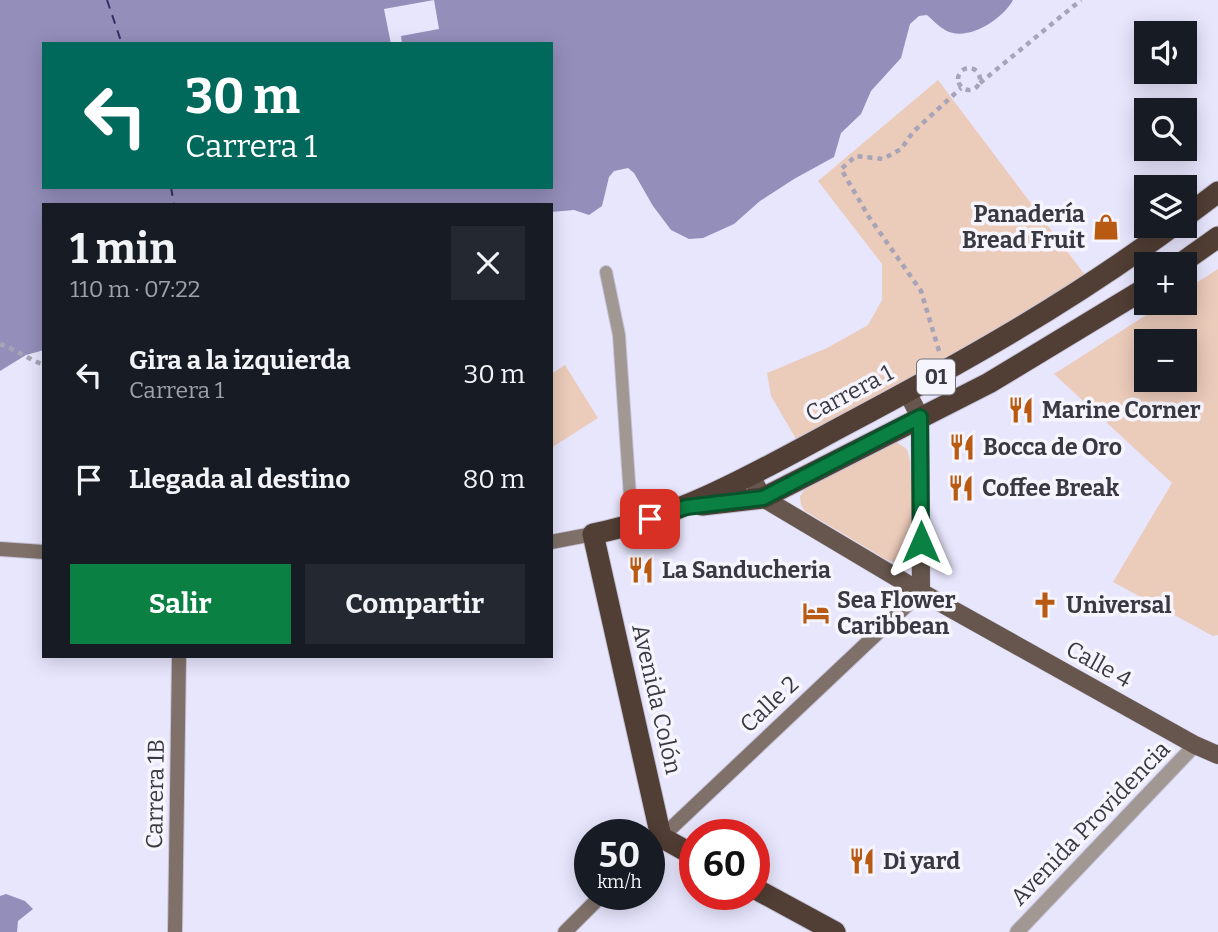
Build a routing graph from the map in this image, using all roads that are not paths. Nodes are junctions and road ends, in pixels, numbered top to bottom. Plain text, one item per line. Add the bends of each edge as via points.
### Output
1 (1218, 192) edge
2 (1197, 208) edge
3 (1218, 237) edge
4 (1155, 238) edge
5 (1197, 252) edge
6 (606, 272) dead end
7 (1134, 295) edge
8 (907, 392) junction
9 (920, 417) junction
10 (751, 475) junction
11 (763, 498) junction
12 (686, 507) junction
13 (632, 526) junction
14 (593, 534) junction
15 (553, 542) edge
16 (0, 549) edge
17 (42, 552) edge
18 (921, 592) junction
19 (179, 658) edge
20 (1195, 746) junction
21 (1218, 755) edge
22 (650, 819) edge
23 (665, 834) edge
24 (770, 897) edge
25 (587, 910) edge
26 (175, 932) edge
27 (565, 932) edge
28 (835, 932) edge
29 (1017, 932) edge

1 - 2 highway
3 - 5 highway
4 - 8 highway, Carrera 1 / 01 via 1068,300
6 - 13 lane via 619,335
7 - 9 highway, Carrera 1 / 01 via 989,383
8 - 9 main road
8 - 10 highway, Carrera 1 / 01
9 - 11 highway, Carrera 1 / 01
9 - 18 main road
10 - 11 main road
10 - 12 highway, Carrera 1 / 01
11 - 12 highway, Carrera 1 / 01
11 - 18 main road, Calle 4
12 - 13 highway, Carrera 1 / 01
13 - 14 highway, Carrera 1 / 01
14 - 15 street, Carrera 1
14 - 22 highway, Avenida Colón
16 - 17 street
18 - 20 main road, Calle 4
18 - 23 street, Calle 2
19 - 26 street, Carrera 1B
20 - 21 main road, Calle 4
20 - 29 street, Avenida Providencia
24 - 28 highway
25 - 27 street

